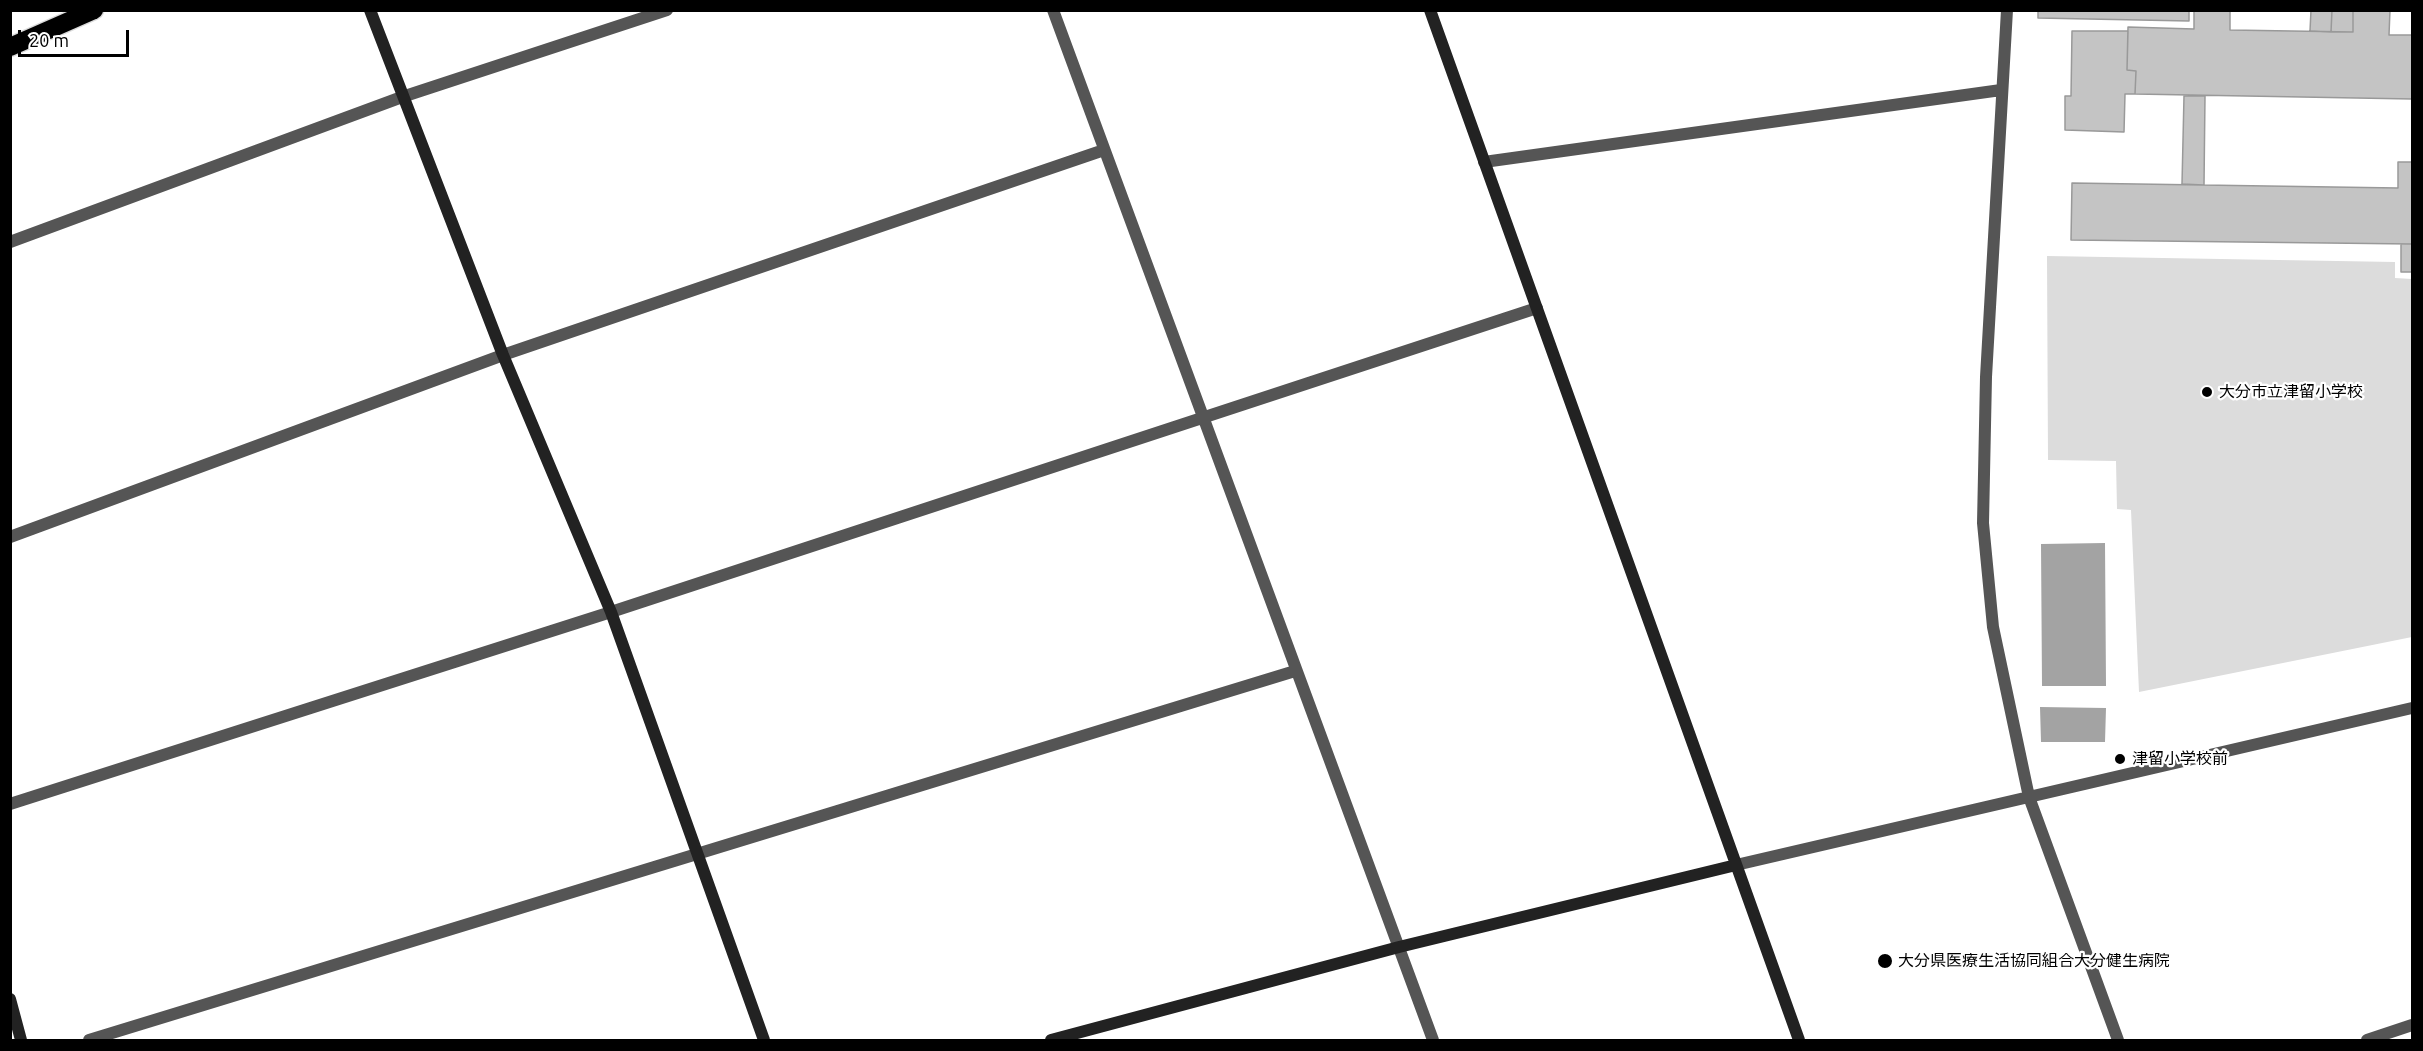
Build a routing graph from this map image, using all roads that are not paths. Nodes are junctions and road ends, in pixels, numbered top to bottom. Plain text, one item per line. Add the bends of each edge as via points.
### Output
1 (94, 10) edge
2 (370, 10) edge
3 (667, 10) edge
4 (1053, 10) edge
5 (1430, 10) edge
6 (2007, 10) edge
7 (10, 47) edge
8 (2001, 90) junction
9 (402, 97) junction
10 (1104, 150) junction
11 (1484, 162) junction
12 (10, 242) edge
13 (1537, 308) junction
14 (503, 355) junction
15 (1203, 417) junction
16 (10, 537) edge
17 (611, 612) junction
18 (1295, 671) junction
19 (2412, 708) edge
20 (2029, 797) junction
21 (10, 804) edge
22 (698, 854) junction
23 (1736, 865) junction
24 (1399, 947) junction
25 (10, 999) edge
26 (2412, 1025) edge
27 (21, 1041) edge
28 (89, 1041) edge
29 (764, 1041) edge
30 (1051, 1041) edge
31 (1433, 1041) edge
32 (1799, 1041) edge
33 (2118, 1041) edge
34 (2367, 1041) edge

1 - 7 highway
2 - 9 street
3 - 9 street
4 - 10 street
5 - 11 street
6 - 8 street
8 - 11 street
8 - 20 street via 1986,377 1983,523 1992,627
9 - 12 street
9 - 14 street
10 - 14 street
10 - 15 street
11 - 13 street
13 - 15 street
13 - 23 street
14 - 16 street
14 - 17 street
15 - 17 street
15 - 18 street
17 - 21 street
17 - 22 street
18 - 22 street
18 - 24 street
19 - 20 street
20 - 23 street
20 - 33 street
22 - 28 street
22 - 29 street
23 - 24 street
23 - 32 street
24 - 30 street
24 - 31 street
25 - 27 street
26 - 34 street

